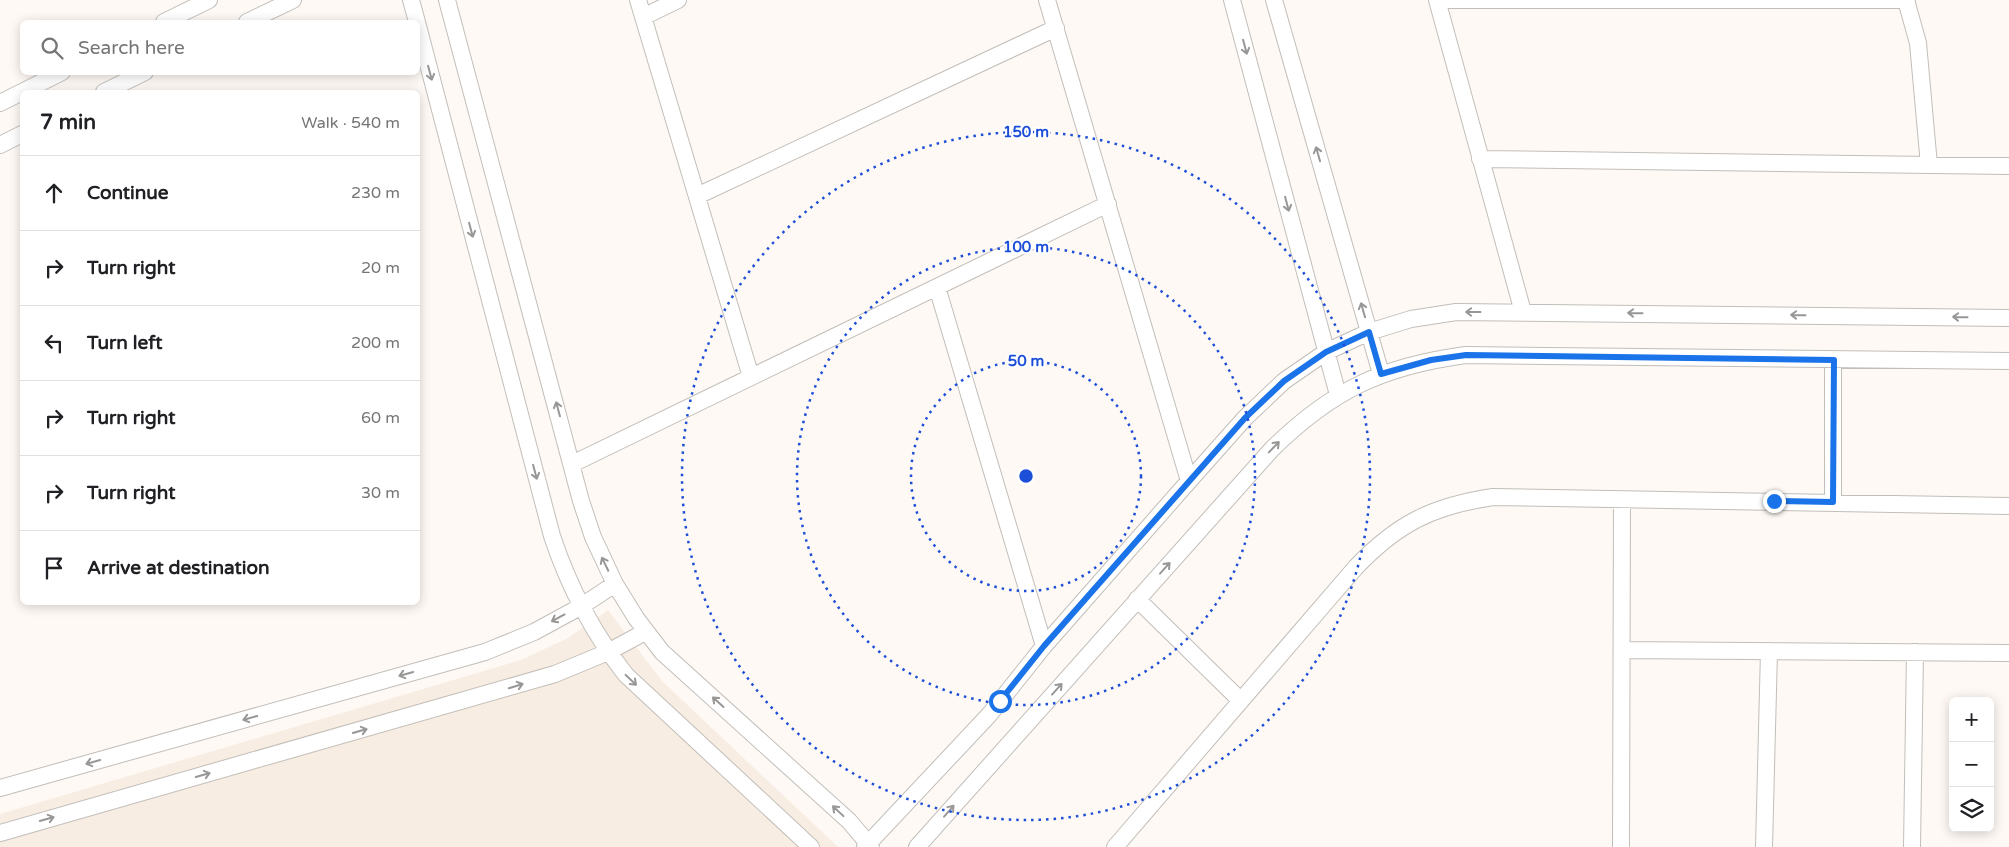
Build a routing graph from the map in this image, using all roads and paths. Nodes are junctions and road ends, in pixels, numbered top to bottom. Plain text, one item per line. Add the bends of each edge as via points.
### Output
1 (209, 0) edge
2 (293, 0) edge
3 (411, 0) edge
4 (447, 0) edge
5 (638, 0) edge
6 (678, 0) edge
7 (1047, 0) edge
8 (1232, 0) edge
9 (1274, 0) edge
10 (1437, 0) edge
11 (1906, 0) edge
12 (643, 17) junction
13 (168, 20) edge
14 (251, 20) edge
15 (416, 20) edge
16 (1056, 28) junction
17 (420, 35) edge
18 (56, 75) edge
19 (139, 75) edge
20 (26, 90) edge
21 (108, 90) edge
22 (20, 93) edge
23 (0, 103) edge
24 (20, 135) edge
25 (0, 145) edge
26 (1480, 158) junction
27 (1929, 165) junction
28 (2009, 166) edge
29 (697, 196) junction
30 (1108, 204) junction
31 (937, 287) junction
32 (1523, 312) junction
33 (2009, 318) edge
34 (1369, 332) junction
35 (1326, 352) junction
36 (1834, 360) junction
37 (2009, 361) edge
38 (1381, 374) junction
39 (751, 377) junction
40 (1338, 395) junction
41 (572, 464) junction
42 (1189, 481) junction
43 (1622, 499) junction
44 (1833, 502) junction
45 (2009, 506) edge
46 (615, 584) junction
47 (1137, 599) junction
48 (580, 607) junction
49 (646, 632) junction
50 (1044, 646) junction
51 (1622, 650) junction
52 (1769, 651) junction
53 (608, 652) junction
54 (1915, 652) junction
55 (2009, 653) edge
56 (1241, 701) junction
57 (0, 788) edge
58 (0, 832) edge
59 (868, 846) edge
60 (810, 847) edge
61 (917, 847) edge
62 (1115, 847) edge
63 (1621, 847) edge
64 (1764, 847) edge
65 (1912, 847) edge

1 - 13 street
2 - 14 street
3 - 15 street
41 -> 4 street
5 - 12 street
6 - 12 street
7 - 16 street
8 -> 35 street
34 -> 9 street
10 - 11 street
10 - 26 street
11 - 27 street via 1918,43
12 - 29 street
16 - 29 street
16 - 30 street
17 -> 48 street via 550,526 564,572
18 - 20 street
19 - 21 street
22 - 23 street
24 - 25 street
26 - 27 street
26 - 32 street
27 - 28 street
29 - 39 street
30 - 31 street
30 - 42 street
31 - 39 street
31 - 50 street
33 -> 32 street
32 -> 34 street via 1456,312 1411,319
34 - 35 street
34 - 38 street
35 - 40 street
35 - 42 street via 1284,381 1245,418
36 - 37 street
36 - 38 street via 1466,355 1431,360
36 - 44 street
38 - 40 street
39 - 41 street
47 -> 40 street via 1272,449 1296,425
46 -> 41 street via 593,537
42 - 50 street
43 - 44 street
43 - 51 street
43 - 56 street via 1493,497 1464,501 1417,518 1388,537 1356,567
44 - 45 street
46 - 48 street
46 - 49 street
47 - 56 street
61 -> 47 street
48 - 53 street
48 -> 57 street via 534,632 485,652
49 - 53 street
59 -> 49 street via 850,821 662,652
50 - 59 street via 989,715
51 - 52 street
51 - 63 street
52 - 54 street
52 - 64 street
58 -> 53 street via 556,674
53 -> 60 street via 626,675
54 - 55 street
54 - 65 street
56 - 62 street

